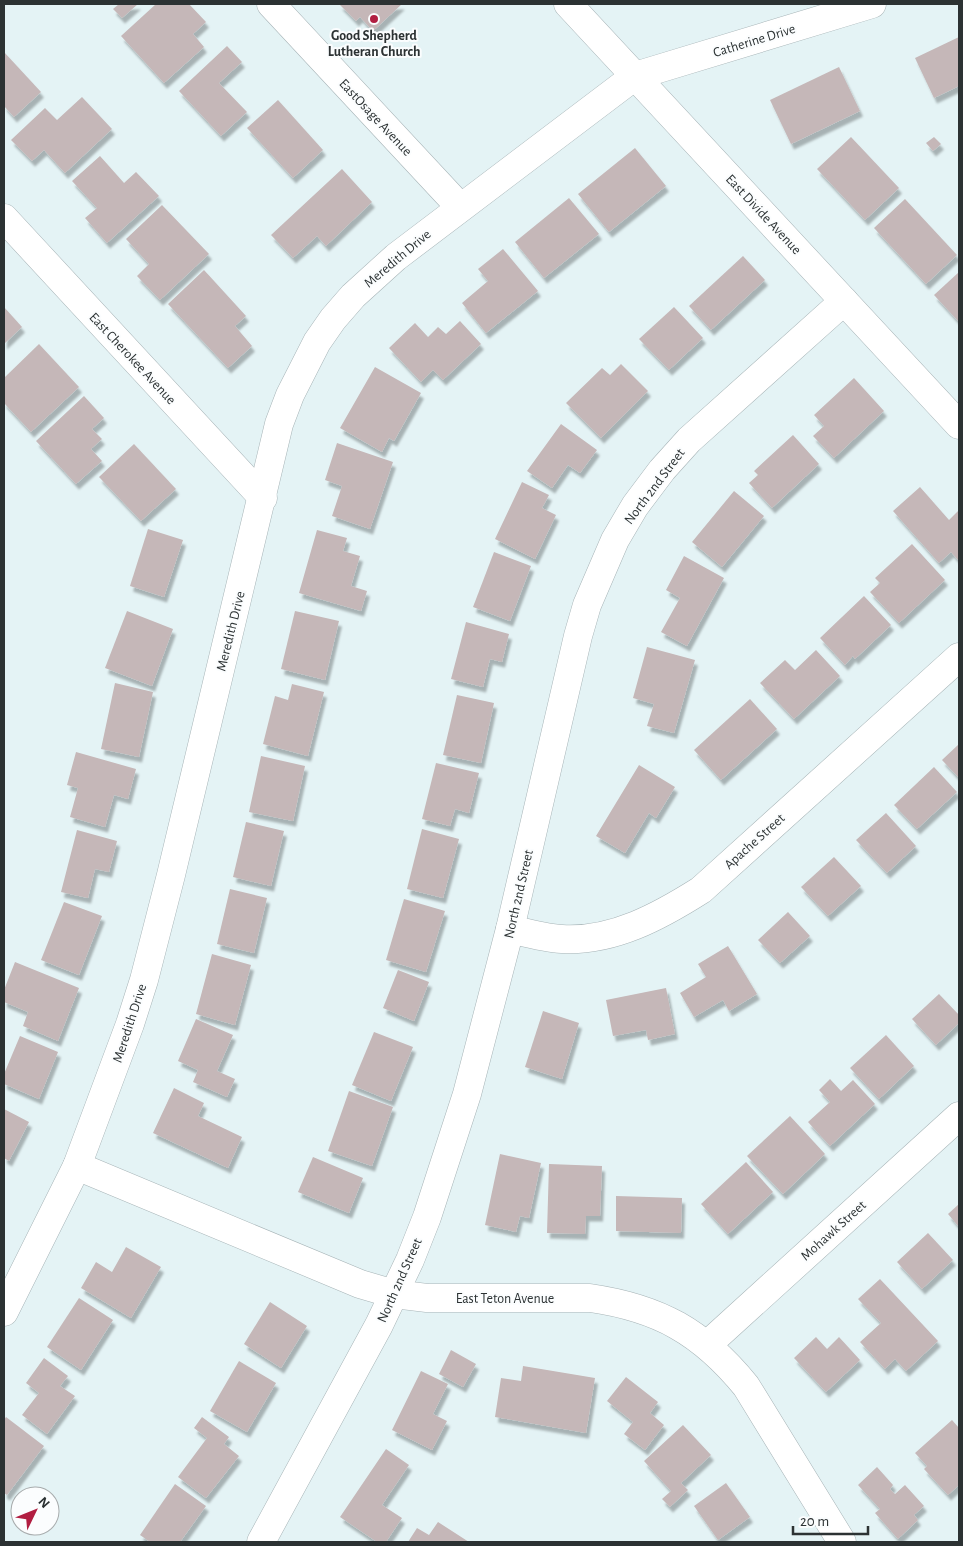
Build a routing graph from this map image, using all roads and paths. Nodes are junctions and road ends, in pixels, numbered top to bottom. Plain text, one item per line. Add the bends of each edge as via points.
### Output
1 (271, 4) edge
2 (568, 4) edge
3 (872, 4) edge
4 (635, 76) junction
5 (460, 208) junction
6 (4, 218) edge
7 (844, 301) junction
8 (959, 425) edge
9 (263, 498) junction
10 (959, 657) edge
11 (510, 929) junction
12 (959, 1116) edge
13 (77, 1166) junction
14 (394, 1294) junction
15 (4, 1312) edge
16 (707, 1345) junction
17 (263, 1542) edge
18 (842, 1542) edge

1 - 5 street, EastOsage Avenue
2 - 4 street, East Divide Avenue
3 - 4 street, Catherine Drive
4 - 5 street, Meredith Drive
4 - 7 street, East Divide Avenue
5 - 9 street, Meredith Drive via 396,257 353,296 317,342 279,424
6 - 9 street, East Cherokee Avenue
7 - 8 street, East Divide Avenue
7 - 11 street, North 2nd Street via 689,440 635,506 615,540 587,605 578,636
9 - 13 street, Meredith Drive via 144,980
10 - 11 street, Apache Street via 701,890 679,904 631,927 584,939 562,939
11 - 14 street, North 2nd Street via 456,1130 427,1217
12 - 16 street, Mohawk Street
13 - 14 street, East Teton Avenue via 360,1284
13 - 15 street, Meredith Drive
14 - 16 street, East Teton Avenue via 427,1298 590,1298 613,1301 664,1318
14 - 17 street, North 2nd Street
16 - 18 street, East Teton Avenue via 746,1386

